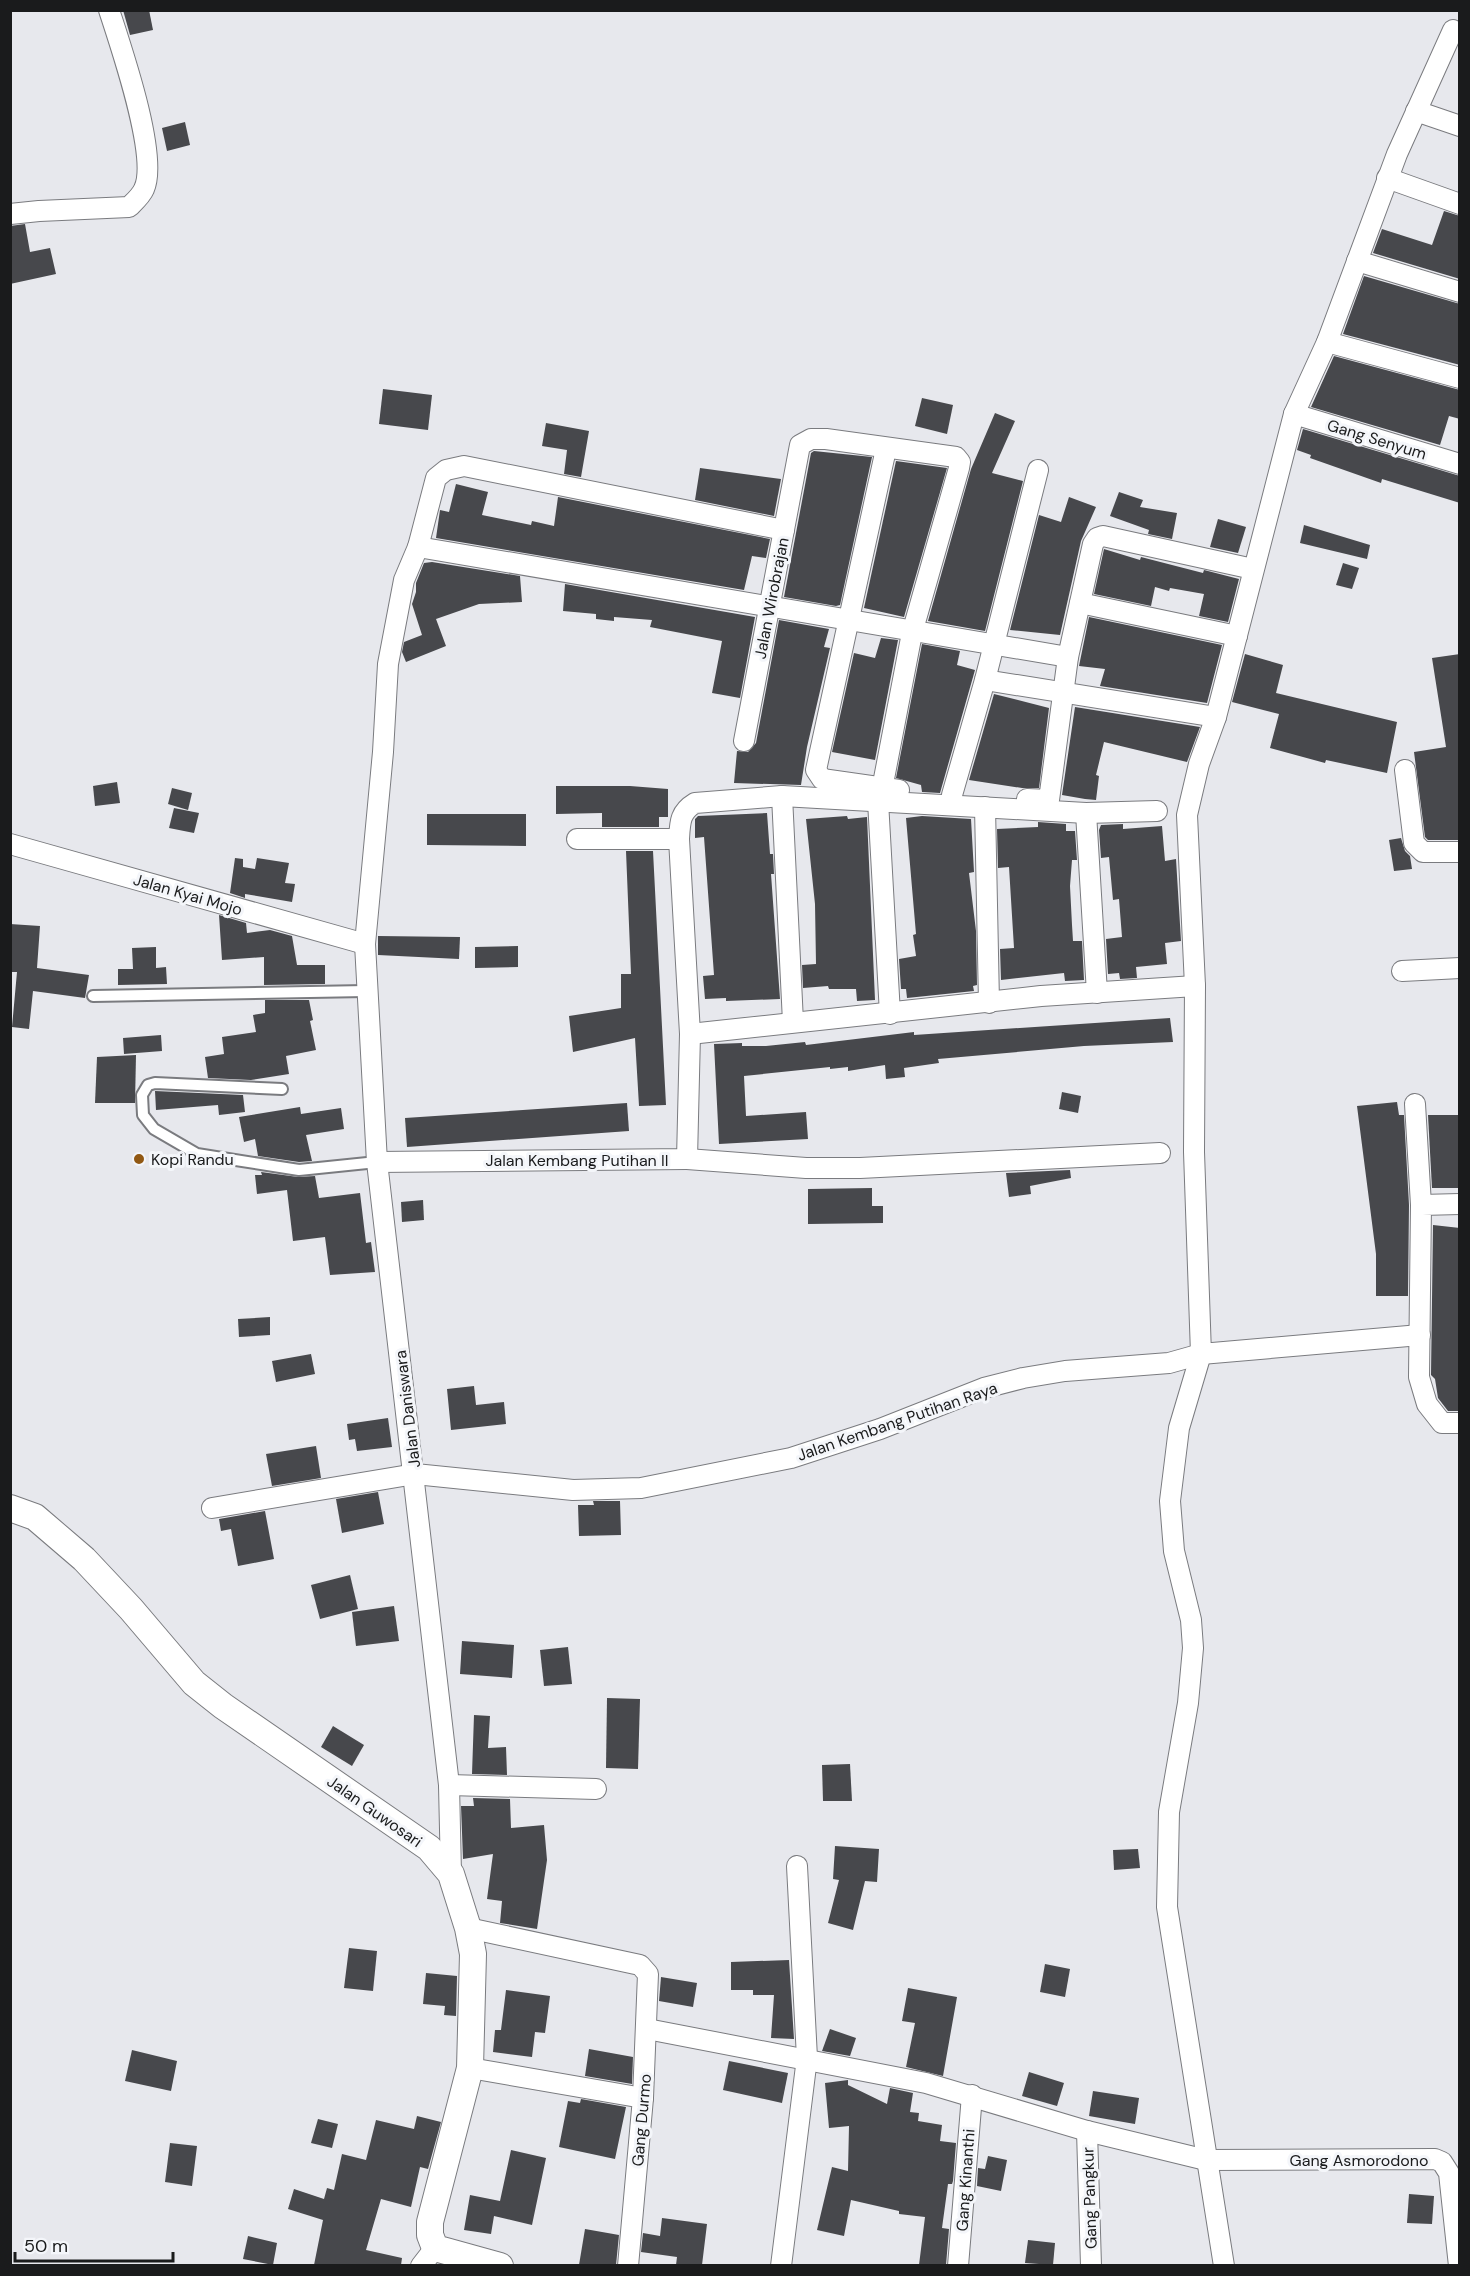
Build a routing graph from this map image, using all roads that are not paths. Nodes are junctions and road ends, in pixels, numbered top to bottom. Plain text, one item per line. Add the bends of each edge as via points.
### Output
1 (109, 10) edge
2 (1453, 30) dead end
3 (1416, 111) junction
4 (1460, 126) edge
5 (1387, 178) junction
6 (1460, 204) edge
7 (10, 214) edge
8 (1357, 261) junction
9 (1460, 292) edge
10 (1327, 342) junction
11 (1460, 378) edge
12 (1294, 414) junction
13 (886, 449) junction
14 (1460, 464) edge
15 (1038, 470) dead end
16 (784, 530) junction
17 (418, 548) junction
18 (1253, 569) junction
19 (1080, 603) junction
20 (768, 608) junction
21 (848, 621) junction
22 (912, 633) junction
23 (1237, 636) junction
24 (992, 645) junction
25 (1068, 657) junction
26 (985, 680) junction
27 (1063, 692) junction
28 (1216, 717) junction
29 (744, 741) dead end
30 (1404, 770) dead end
31 (880, 795) junction
32 (952, 795) junction
33 (782, 796) junction
34 (985, 807) junction
35 (1157, 810) dead end
36 (1086, 813) junction
37 (577, 839) dead end
38 (679, 839) junction
39 (10, 844) edge
40 (1460, 852) edge
41 (365, 944) junction
42 (1460, 968) edge
43 (1402, 971) dead end
44 (1195, 986) junction
45 (366, 991) junction
46 (1097, 993) junction
47 (93, 996) dead end
48 (989, 1003) junction
49 (890, 1014) junction
50 (793, 1022) junction
51 (690, 1034) junction
52 (282, 1089) dead end
53 (1415, 1104) dead end
54 (1160, 1153) dead end
55 (687, 1160) junction
56 (377, 1161) junction
57 (1460, 1204) edge
58 (1421, 1205) junction
59 (1420, 1335) junction
60 (1201, 1354) junction
61 (1460, 1423) edge
62 (415, 1474) junction
63 (10, 1508) edge
64 (212, 1508) dead end
65 (449, 1785) junction
66 (596, 1789) dead end
67 (797, 1866) dead end
68 (451, 1874) junction
69 (468, 1928) junction
70 (647, 2029) junction
71 (807, 2058) junction
72 (470, 2068) junction
73 (972, 2095) junction
74 (644, 2098) junction
75 (1087, 2131) junction
76 (1206, 2160) junction
77 (428, 2257) edge
78 (500, 2265) edge
79 (628, 2265) edge
80 (781, 2265) edge
81 (958, 2265) edge
82 (1091, 2265) edge
83 (1224, 2265) edge
84 (1459, 2265) edge

1 - 7 street via 128,70 148,162 144,189 129,207
2 - 3 street
3 - 4 street
3 - 5 street
5 - 6 street
5 - 8 street
8 - 9 street
8 - 10 street
10 - 11 street
10 - 12 street
12 - 14 street, Gang Senyum
12 - 18 street
13 - 16 street, Jalan Wirobrajan via 812,439 800,446
13 - 21 street
13 - 22 street via 956,457 960,462
15 - 24 street
16 - 17 street, Jalan Daniswara via 464,466 446,470 436,478
16 - 20 street, Jalan Wirobrajan
17 - 20 street
17 - 41 street, Jalan Daniswara via 404,580 388,664
18 - 19 street via 1103,536 1093,544
18 - 23 street
19 - 23 street
19 - 25 street
20 - 21 street
20 - 29 street, Jalan Wirobrajan
21 - 22 street
21 - 31 street via 816,770 822,779
22 - 24 street
22 - 31 street
23 - 28 street
24 - 25 street
24 - 26 street
25 - 27 street
26 - 27 street
26 - 32 street
27 - 28 street
27 - 32 street via 1049,800
28 - 44 street via 1187,815
30 - 40 street via 1414,843 1423,852
31 - 32 street
31 - 33 street, Jalan Kembang Putihan II
31 - 34 street
31 - 49 street
33 - 38 street, Jalan Kembang Putihan II via 695,802 680,820
33 - 50 street
34 - 36 street
34 - 48 street
35 - 36 street
36 - 46 street
37 - 38 street
38 - 51 street, Jalan Kembang Putihan II
39 - 41 street, Jalan Kyai Mojo
41 - 45 street, Jalan Daniswara
42 - 43 street
44 - 46 street
44 - 60 street via 1194,1152
45 - 47 lane
45 - 56 street, Jalan Daniswara
46 - 48 street
48 - 49 street
49 - 50 street
50 - 51 street
51 - 55 street, Jalan Kembang Putihan II
52 - 56 lane via 155,1083 147,1085 142,1095 143,1115 154,1129 197,1154 298,1170
53 - 58 street
54 - 55 street via 860,1168
55 - 56 street, Jalan Kembang Putihan II
56 - 62 street, Jalan Daniswara
57 - 58 street
58 - 59 street
59 - 60 street, Jalan Kembang Putihan Raya
59 - 61 street via 1419,1377 1427,1404 1442,1423
60 - 62 street, Jalan Kembang Putihan Raya via 1169,1363 1023,1378 984,1388 791,1458 640,1488 573,1490
60 - 76 street via 1179,1428 1170,1501 1174,1551 1191,1620 1193,1648 1188,1703 1169,1812 1167,1907
62 - 64 street, Jalan Kembang Putihan Raya
62 - 65 street, Jalan Daniswara
63 - 68 street, Jalan Guwosari via 35,1517 84,1559 194,1683 429,1848
65 - 66 street
65 - 68 street, Jalan Daniswara
67 - 71 street
68 - 69 street, Jalan Guwosari
69 - 70 street, Gang Durmo via 640,1965 648,1974
69 - 72 street, Jalan Guwosari via 473,1954
70 - 71 street, Gang Asmorodono
70 - 74 street, Gang Durmo
71 - 73 street, Gang Asmorodono
71 - 80 street
72 - 74 street
72 - 77 street, Jalan Guwosari via 430,2222
73 - 75 street, Gang Asmorodono
73 - 81 street, Gang Kinanthi
74 - 79 street, Gang Durmo
75 - 76 street, Gang Asmorodono
75 - 82 street, Gang Pangkur
76 - 83 street
76 - 84 street, Gang Asmorodono via 1435,2159 1449,2173
77 - 78 street, Jalan Guwosari

